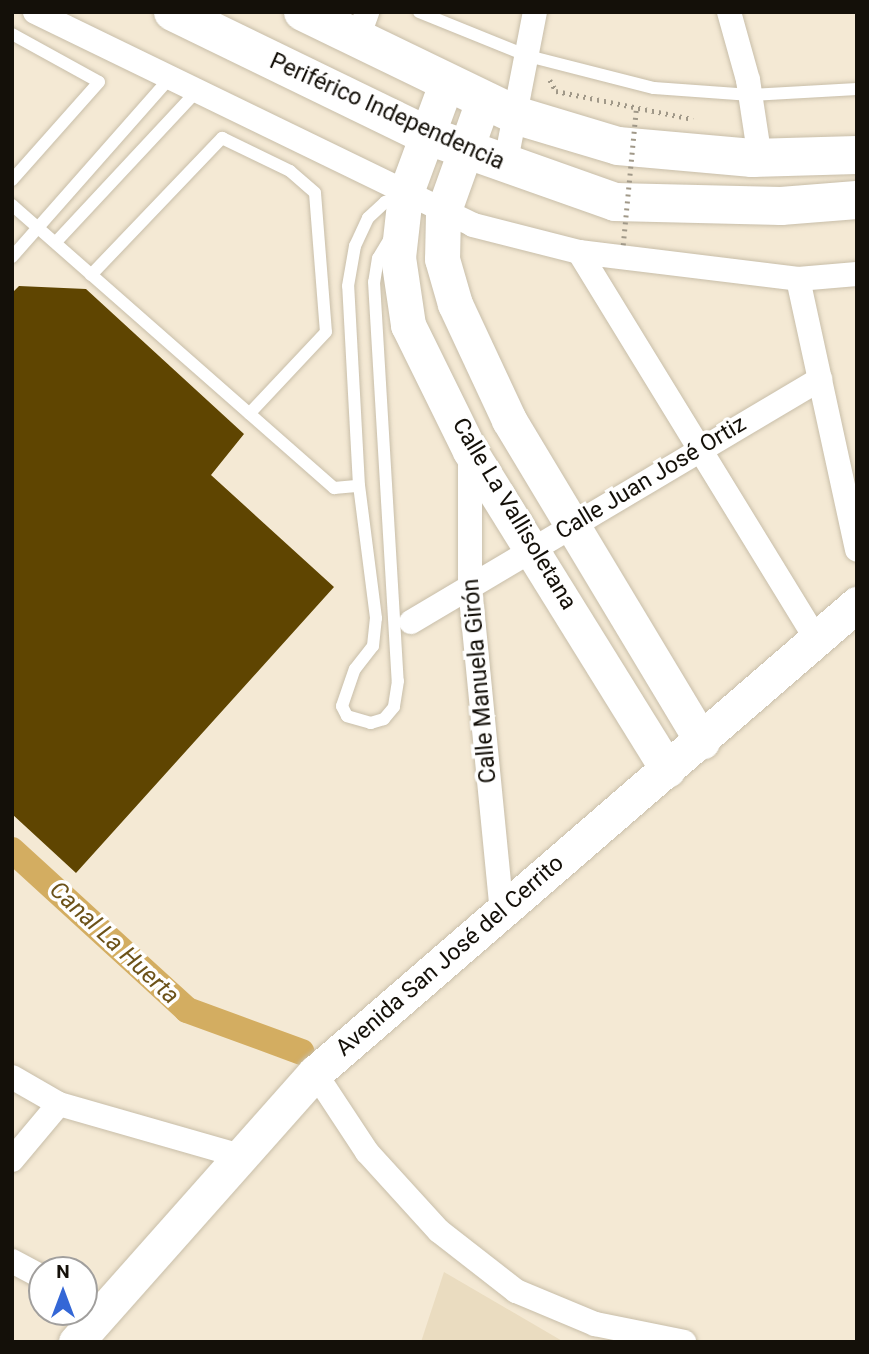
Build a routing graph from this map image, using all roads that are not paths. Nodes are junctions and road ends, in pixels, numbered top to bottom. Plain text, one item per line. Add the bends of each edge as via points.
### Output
1 (34, 12) edge
2 (173, 12) edge
3 (303, 12) edge
4 (419, 12) edge
5 (536, 12) edge
6 (729, 12) edge
7 (362, 26) edge
8 (12, 34) edge
9 (533, 57) junction
10 (168, 80) junction
11 (446, 84) junction
12 (750, 88) junction
13 (857, 89) edge
14 (195, 93) junction
15 (483, 101) junction
16 (518, 116) junction
17 (426, 135) junction
18 (464, 150) junction
19 (857, 155) edge
20 (760, 158) junction
21 (505, 166) junction
22 (12, 180) edge
23 (405, 195) junction
24 (857, 200) edge
25 (12, 205) edge
26 (443, 213) junction
27 (38, 228) junction
28 (400, 229) junction
29 (56, 242) junction
30 (579, 252) junction
31 (12, 257) edge
32 (857, 274) edge
33 (91, 275) junction
34 (798, 279) junction
35 (820, 379) junction
36 (249, 414) junction
37 (699, 448) junction
38 (470, 451) junction
39 (359, 486) junction
40 (572, 526) junction
41 (534, 549) junction
42 (857, 550) edge
43 (470, 587) junction
44 (857, 604) edge
45 (411, 622) dead end
46 (817, 641) junction
47 (702, 741) junction
48 (668, 770) junction
49 (502, 911) junction
50 (315, 1073) junction
51 (12, 1077) edge
52 (59, 1104) junction
53 (240, 1156) junction
54 (12, 1160) edge
55 (12, 1261) edge
56 (28, 1270) edge
57 (98, 1302) edge
58 (84, 1326) edge
59 (76, 1342) edge
60 (684, 1342) edge

1 - 10 street
2 - 17 highway, Periférico Independencia
3 - 7 highway
4 - 9 lane
5 - 9 street
6 - 12 street
7 - 11 highway
8 - 22 lane via 99,82
9 - 12 lane via 654,88
9 - 16 street
10 - 14 street
10 - 27 lane
11 - 15 highway
11 - 17 street, Calle La Vallisoletana
12 - 13 lane
12 - 20 street
14 - 23 street
14 - 29 lane
15 - 16 highway
15 - 18 street, Calle La Vallisoletana
16 - 20 highway via 618,146
16 - 21 street
17 - 18 highway, Periférico Independencia
17 - 23 street, Calle La Vallisoletana
18 - 21 highway, Periférico Independencia
18 - 26 street, Calle La Vallisoletana
19 - 20 highway
21 - 24 highway, Periférico Independencia via 615,202 781,206
23 - 26 street
23 - 28 street, Calle La Vallisoletana
23 - 39 lane via 385,202 368,218 355,246 348,286
25 - 27 lane
26 - 28 lane
26 - 30 street
26 - 40 street, Calle La Vallisoletana via 442,258 455,304 509,420
27 - 29 lane
27 - 31 lane
28 - 38 street, Calle La Vallisoletana via 398,257 408,325
28 - 39 lane via 378,258 374,282 398,681 394,707 384,719 371,723 347,716 342,706 355,669 373,646 376,618
29 - 33 lane
30 - 34 street
30 - 37 street
32 - 34 street
33 - 36 lane
33 - 36 lane via 222,138 290,171 315,193 326,332
34 - 35 street
35 - 37 street, Calle Juan José Ortiz
35 - 42 street
36 - 39 lane via 334,488
37 - 40 street, Calle Juan José Ortiz
37 - 46 street
38 - 41 street, Calle La Vallisoletana
38 - 43 street, Calle Manuela Girón
40 - 41 street, Calle Juan José Ortiz
40 - 47 street, Calle La Vallisoletana
41 - 43 street, Calle Juan José Ortiz
41 - 48 street, Calle La Vallisoletana
43 - 45 street, Calle Juan José Ortiz
43 - 49 street, Calle Manuela Girón
44 - 46 street, Avenida San José del Cerrito
46 - 47 street, Avenida San José del Cerrito
47 - 48 street, Avenida San José del Cerrito
48 - 49 street, Avenida San José del Cerrito
49 - 50 street, Avenida San José del Cerrito
50 - 53 street, Avenida San José del Cerrito
50 - 60 street via 367,1152 439,1231 516,1291 594,1324
51 - 52 street
52 - 53 street
52 - 54 street
53 - 57 street, Avenida San José del Cerrito
55 - 56 street
58 - 59 street, Avenida San José del Cerrito

